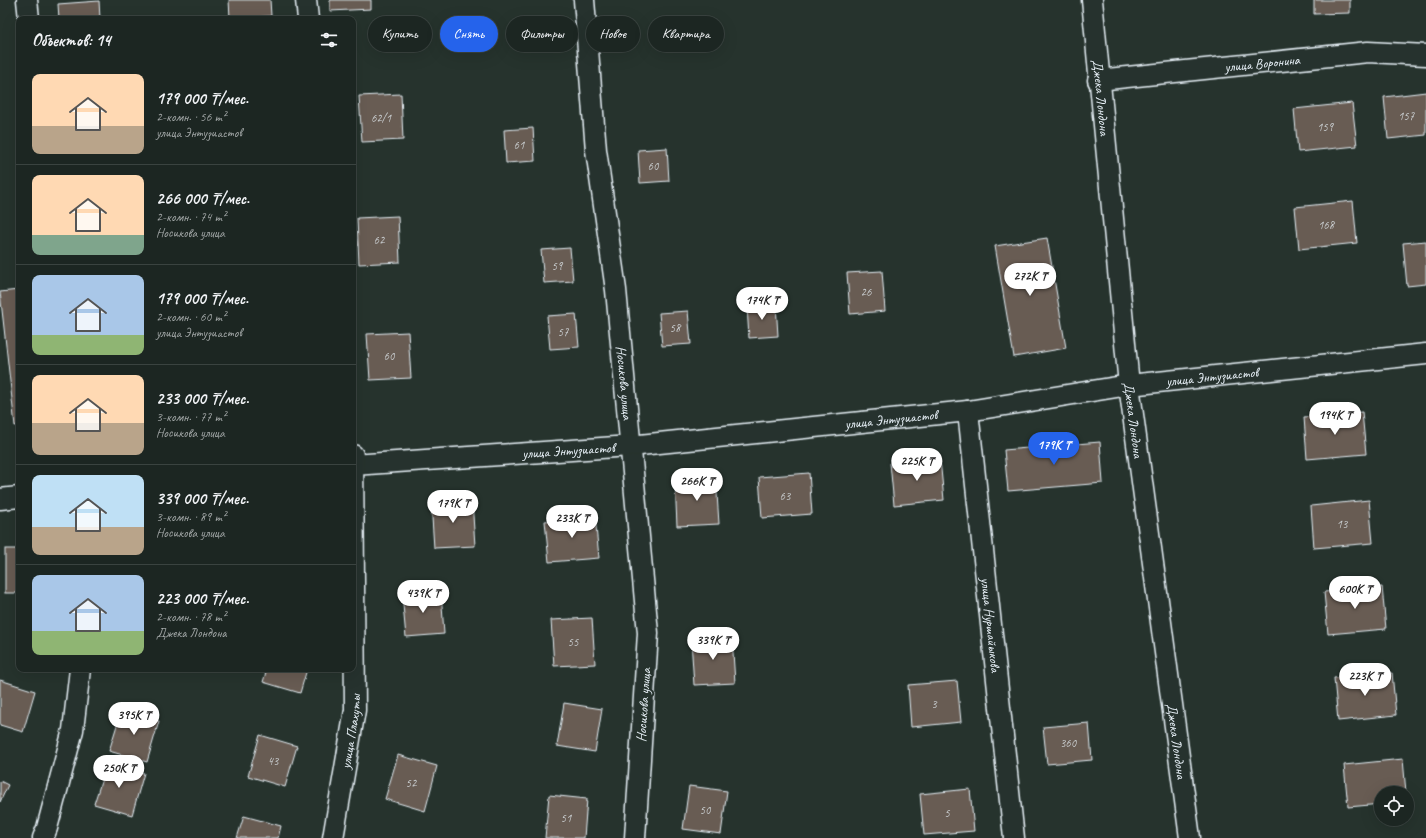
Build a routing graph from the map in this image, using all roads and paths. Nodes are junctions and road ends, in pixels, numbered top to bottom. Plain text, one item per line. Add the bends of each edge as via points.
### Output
1 (27, 0) edge
2 (306, 0) edge
3 (584, 0) edge
4 (1092, 0) edge
5 (29, 16) edge
6 (308, 16) edge
7 (1426, 55) edge
8 (1098, 80) junction
9 (1426, 354) edge
10 (1129, 385) junction
11 (968, 411) junction
12 (630, 446) junction
13 (356, 462) edge
14 (16, 497) edge
15 (0, 499) edge
16 (80, 672) edge
17 (355, 672) edge
18 (42, 838) edge
19 (333, 838) edge
20 (635, 838) edge
21 (1014, 838) edge
22 (1190, 838) edge

1 - 5 street
2 - 6 street
3 - 12 street, Носикова улица via 596,150 616,290
4 - 8 street, Джека Лондона
7 - 8 street, улица Воронина via 1368,52
8 - 10 street, Джека Лондона
9 - 10 street, улица Энтузиастов
10 - 11 street, улица Энтузиастов
10 - 22 street, Джека Лондона
11 - 12 street, улица Энтузиастов
11 - 21 street, улица Нуршайыкова
12 - 13 street, улица Энтузиастов
12 - 20 street, Носикова улица via 648,633
14 - 15 street
16 - 18 street via 73,730 47,828
17 - 19 street, улица Плахуты via 355,710

